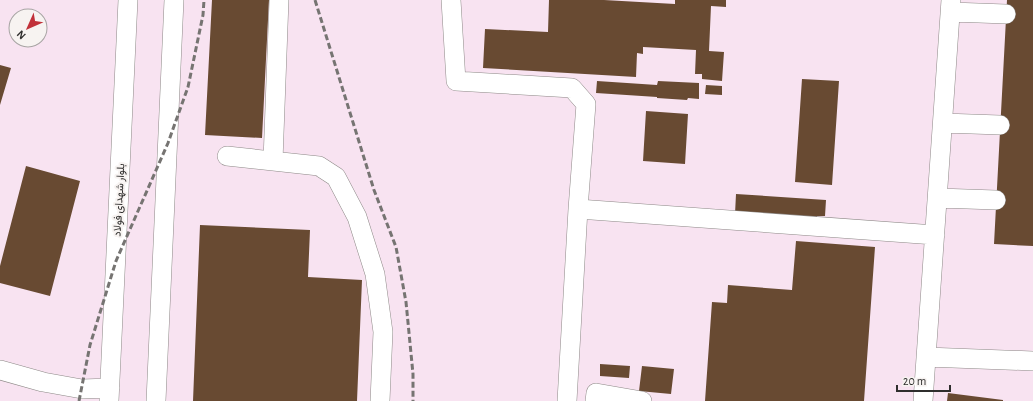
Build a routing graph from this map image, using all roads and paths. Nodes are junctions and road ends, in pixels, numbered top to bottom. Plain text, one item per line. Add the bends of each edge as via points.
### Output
1 (128, 0) edge
2 (174, 0) edge
3 (279, 0) edge
4 (451, 0) edge
5 (951, 6) edge
6 (1006, 14) dead end
7 (943, 123) junction
8 (1000, 125) dead end
9 (227, 156) dead end
10 (273, 161) junction
11 (938, 198) junction
12 (996, 200) dead end
13 (578, 209) junction
14 (935, 235) junction
15 (926, 356) junction
16 (1033, 361) edge
17 (0, 370) edge
18 (110, 395) edge
19 (156, 401) edge
20 (380, 401) edge
21 (567, 401) edge
22 (595, 401) edge
23 (642, 401) edge
24 (923, 401) edge

1 - 18 street, بلوار شهدای فولاد
2 - 19 street
3 - 10 street
4 - 13 street via 456,81 572,88 586,104
5 - 6 street
5 - 7 street
7 - 8 street
7 - 11 street
9 - 10 street
10 - 20 street via 319,166 336,178 357,217 375,274 383,332
11 - 12 street
11 - 14 street
13 - 14 street
13 - 21 street
14 - 15 street
15 - 16 street
15 - 24 street
17 - 18 street via 43,382
22 - 23 street via 596,393

